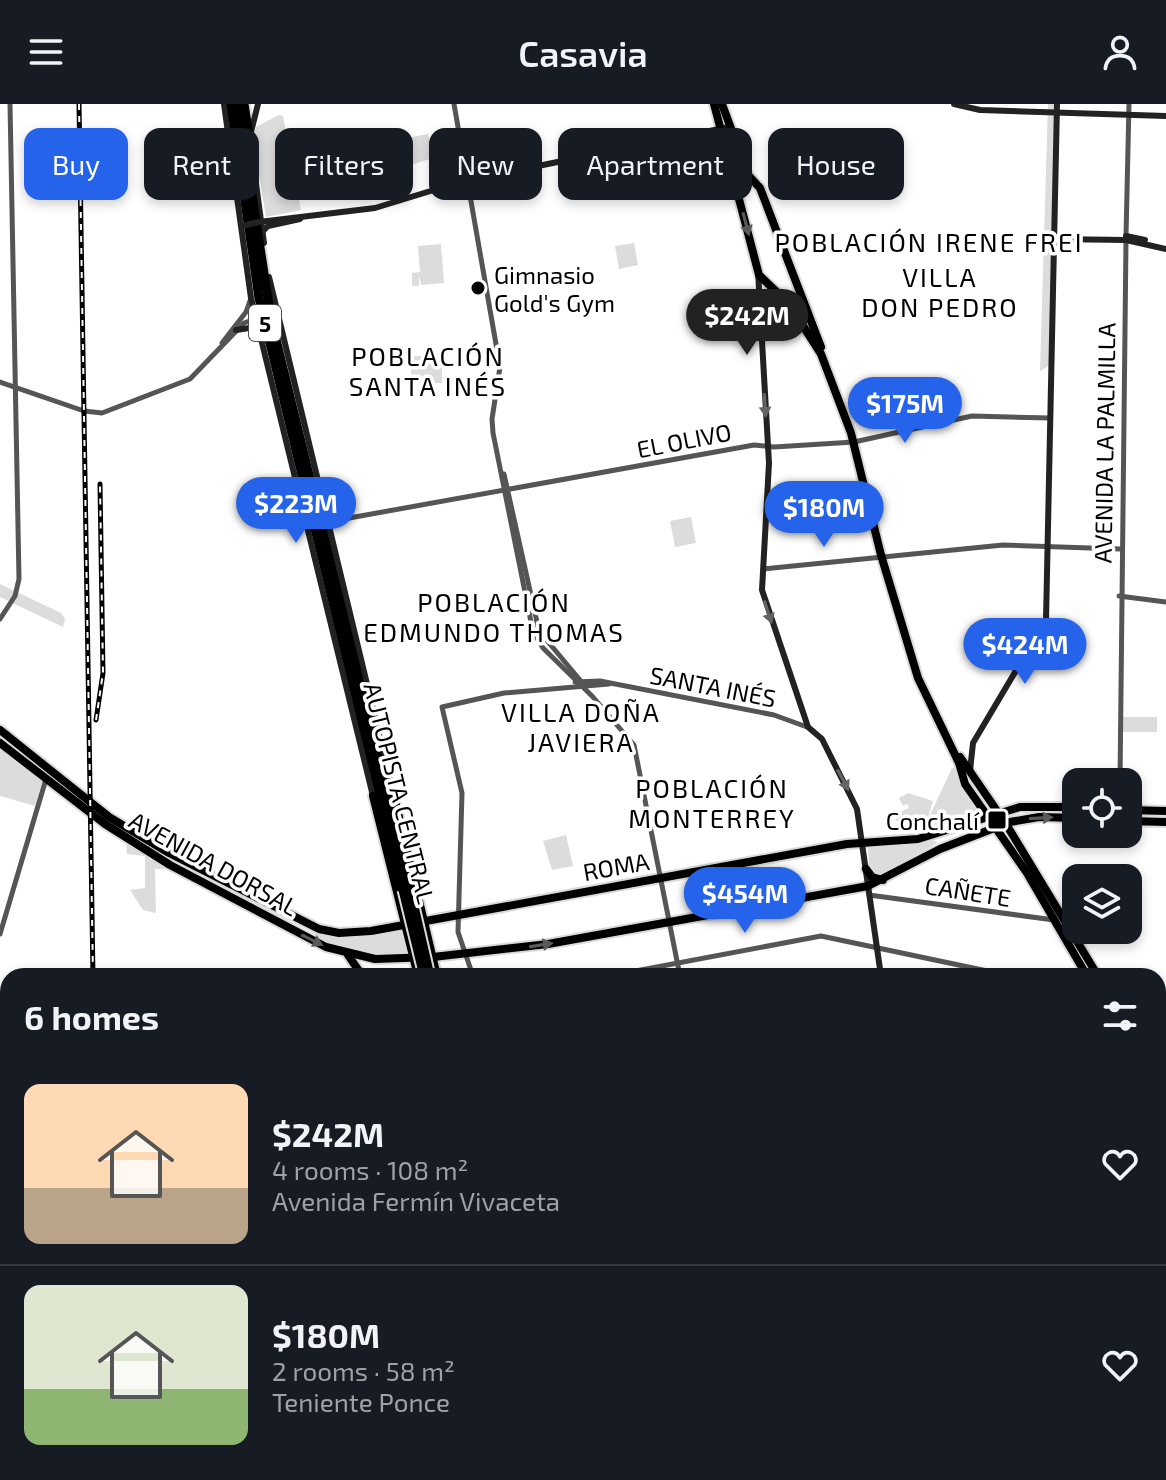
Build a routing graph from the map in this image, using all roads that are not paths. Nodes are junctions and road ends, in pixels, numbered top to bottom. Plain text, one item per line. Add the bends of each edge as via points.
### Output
1 (10, 104) edge
2 (224, 104) edge
3 (231, 104) edge
4 (238, 104) edge
5 (244, 104) edge
6 (258, 104) edge
7 (454, 104) edge
8 (714, 104) edge
9 (722, 104) edge
10 (954, 104) edge
11 (1129, 104) edge
12 (1057, 108) edge
13 (1129, 114) junction
14 (1166, 116) edge
15 (248, 128) edge
16 (254, 128) edge
17 (458, 128) edge
18 (724, 128) edge
19 (725, 128) edge
20 (752, 179) edge
21 (429, 192) edge
22 (257, 200) edge
23 (471, 200) edge
24 (741, 200) edge
25 (304, 217) junction
26 (260, 222) junction
27 (241, 228) junction
28 (262, 231) junction
29 (1126, 238) junction
30 (1053, 239) junction
31 (1166, 247) edge
32 (757, 268) junction
33 (251, 298) junction
34 (803, 299) junction
35 (789, 304) junction
36 (275, 314) junction
37 (258, 318) junction
38 (236, 330) junction
39 (261, 337) junction
40 (219, 348) junction
41 (0, 382) edge
42 (15, 387) junction
43 (1050, 418) junction
44 (856, 442) junction
45 (768, 445) junction
46 (315, 475) junction
47 (298, 490) junction
48 (507, 490) junction
49 (327, 522) junction
50 (320, 539) junction
51 (1047, 547) junction
52 (1120, 549) junction
53 (885, 558) junction
54 (763, 569) junction
55 (1119, 596) junction
56 (1166, 602) edge
57 (0, 619) edge
58 (580, 682) junction
59 (808, 727) junction
60 (0, 730) edge
61 (0, 743) edge
62 (371, 744) junction
63 (1120, 768) edge
64 (970, 771) junction
65 (47, 774) junction
66 (393, 792) junction
67 (373, 796) junction
68 (1062, 807) edge
69 (1142, 810) edge
70 (1166, 811) edge
71 (999, 812) junction
72 (988, 817) junction
73 (1062, 818) edge
74 (1142, 821) edge
75 (1166, 822) edge
76 (1006, 824) junction
77 (995, 828) junction
78 (863, 842) junction
79 (866, 869) junction
80 (235, 877) dead end
81 (661, 878) junction
82 (883, 880) junction
83 (227, 883) junction
84 (407, 890) junction
85 (869, 890) junction
86 (456, 913) junction
87 (1058, 917) junction
88 (424, 918) junction
89 (670, 922) junction
90 (406, 925) junction
91 (0, 934) edge
92 (876, 945) junction
93 (464, 954) junction
94 (347, 955) junction
95 (433, 957) junction
96 (413, 958) junction
97 (678, 963) junction
98 (357, 968) edge
99 (417, 968) edge
100 (420, 968) edge
101 (428, 968) edge
102 (435, 968) edge
103 (470, 968) edge
104 (651, 968) edge
105 (679, 968) edge
106 (880, 968) edge
107 (976, 968) edge
108 (1083, 968) edge
109 (1093, 968) edge

1 - 42 street
2 - 27 main road
3 - 50 highway, AUTOPISTA CENTRAL / 5 via 257,291
4 - 50 highway, AUTOPISTA CENTRAL / 5 via 263,283
5 - 15 highway
6 - 16 main road
7 - 17 street
8 - 18 main road
9 - 19 main road
10 - 12 main road via 976,110
11 - 13 street, AVENIDA LA PALMILLA
12 - 13 main road
12 - 30 main road
13 - 14 main road
13 - 29 street, AVENIDA LA PALMILLA
20 - 34 main road
21 - 25 main road via 375,208
22 - 26 main road
23 - 48 street via 500,367 492,422
24 -> 32 main road
25 - 26 main road
25 - 28 main road
26 - 27 main road, bridge
26 - 28 main road
27 - 33 main road
28 - 36 main road
29 - 30 main road
29 - 31 main road
29 - 52 street, AVENIDA LA PALMILLA
30 - 43 main road
32 - 35 main road
32 -> 45 main road
33 - 37 main road
33 - 40 street
34 - 35 main road
34 - 44 main road
35 - 44 main road via 821,354
36 - 37 street, bridge
36 - 46 main road
37 - 38 street
37 - 39 main road
38 - 39 main road via 249,328
38 - 40 street
39 - 47 main road
40 - 42 street via 190,379 100,414
41 - 42 street
42 - 57 street via 18,588
43 - 44 street, EL OLIVO via 972,416
43 - 51 main road
44 - 45 street, EL OLIVO
44 - 53 main road
45 - 48 street, EL OLIVO
45 - 54 main road
46 - 49 main road
46 - 50 highway
47 - 50 highway
47 - 67 main road
48 - 49 street, EL OLIVO
48 - 58 street via 536,633
49 - 66 main road
50 - 62 highway, AUTOPISTA CENTRAL / 5
51 - 52 street
51 - 53 street via 1003,545
51 - 64 main road via 1046,618 973,743
52 - 55 street, AVENIDA LA PALMILLA
53 - 54 street
53 - 64 main road via 922,676
53 - 72 main road via 918,678 965,784
54 -> 59 main road via 765,603
55 - 56 street
55 - 63 street, AVENIDA LA PALMILLA
58 - 59 street, SANTA INÉS via 774,715
58 - 81 street via 634,745
58 - 86 street, SANTA INÉS via 442,706 462,793
59 -> 78 main road via 820,736 854,801
60 - 65 main road, AVENIDA DORSAL
61 - 65 main road, AVENIDA DORSAL
62 - 66 highway
62 - 67 highway
62 - 84 highway, AUTOPISTA CENTRAL / 5
64 - 71 main road
65 - 83 main road, AVENIDA DORSAL via 127,829
65 - 91 street
65 -> 94 main road, AVENIDA DORSAL via 105,824 170,865
66 - 88 main road
67 - 90 main road
68 - 71 main road
69 - 70 main road
71 - 72 main road
71 - 76 main road
72 - 77 main road
72 - 78 main road via 918,839
76 -> 73 main road
74 - 75 main road
76 - 77 main road
76 - 87 main road
77 - 82 main road
77 - 87 main road
78 - 79 main road
78 - 81 main road, ROMA
79 - 82 main road
79 - 85 main road
80 - 83 main road
81 - 86 main road, ROMA
81 - 89 street
82 - 85 main road
83 - 90 main road, AVENIDA DORSAL via 319,929 351,933
84 - 100 highway, AUTOPISTA CENTRAL / 5, bridge
84 - 101 highway, AUTOPISTA CENTRAL / 5, bridge
85 - 87 street, CAÑETE via 1037,920
85 - 89 main road, AVENIDA DORSAL
85 - 92 main road
86 - 88 main road, ROMA
86 - 93 street
87 - 108 main road
87 - 109 main road
88 - 90 main road, AVENIDA DORSAL
88 - 95 main road
93 -> 89 main road, AVENIDA DORSAL
89 - 97 street
90 - 96 main road
92 - 97 street via 818,936
92 - 106 main road
92 - 107 street
93 - 95 main road, AVENIDA DORSAL
93 - 103 street
94 - 96 main road, AVENIDA DORSAL
94 - 98 main road
95 - 96 main road, AVENIDA DORSAL
95 - 102 main road
96 - 99 main road
97 - 104 street
97 - 105 street

